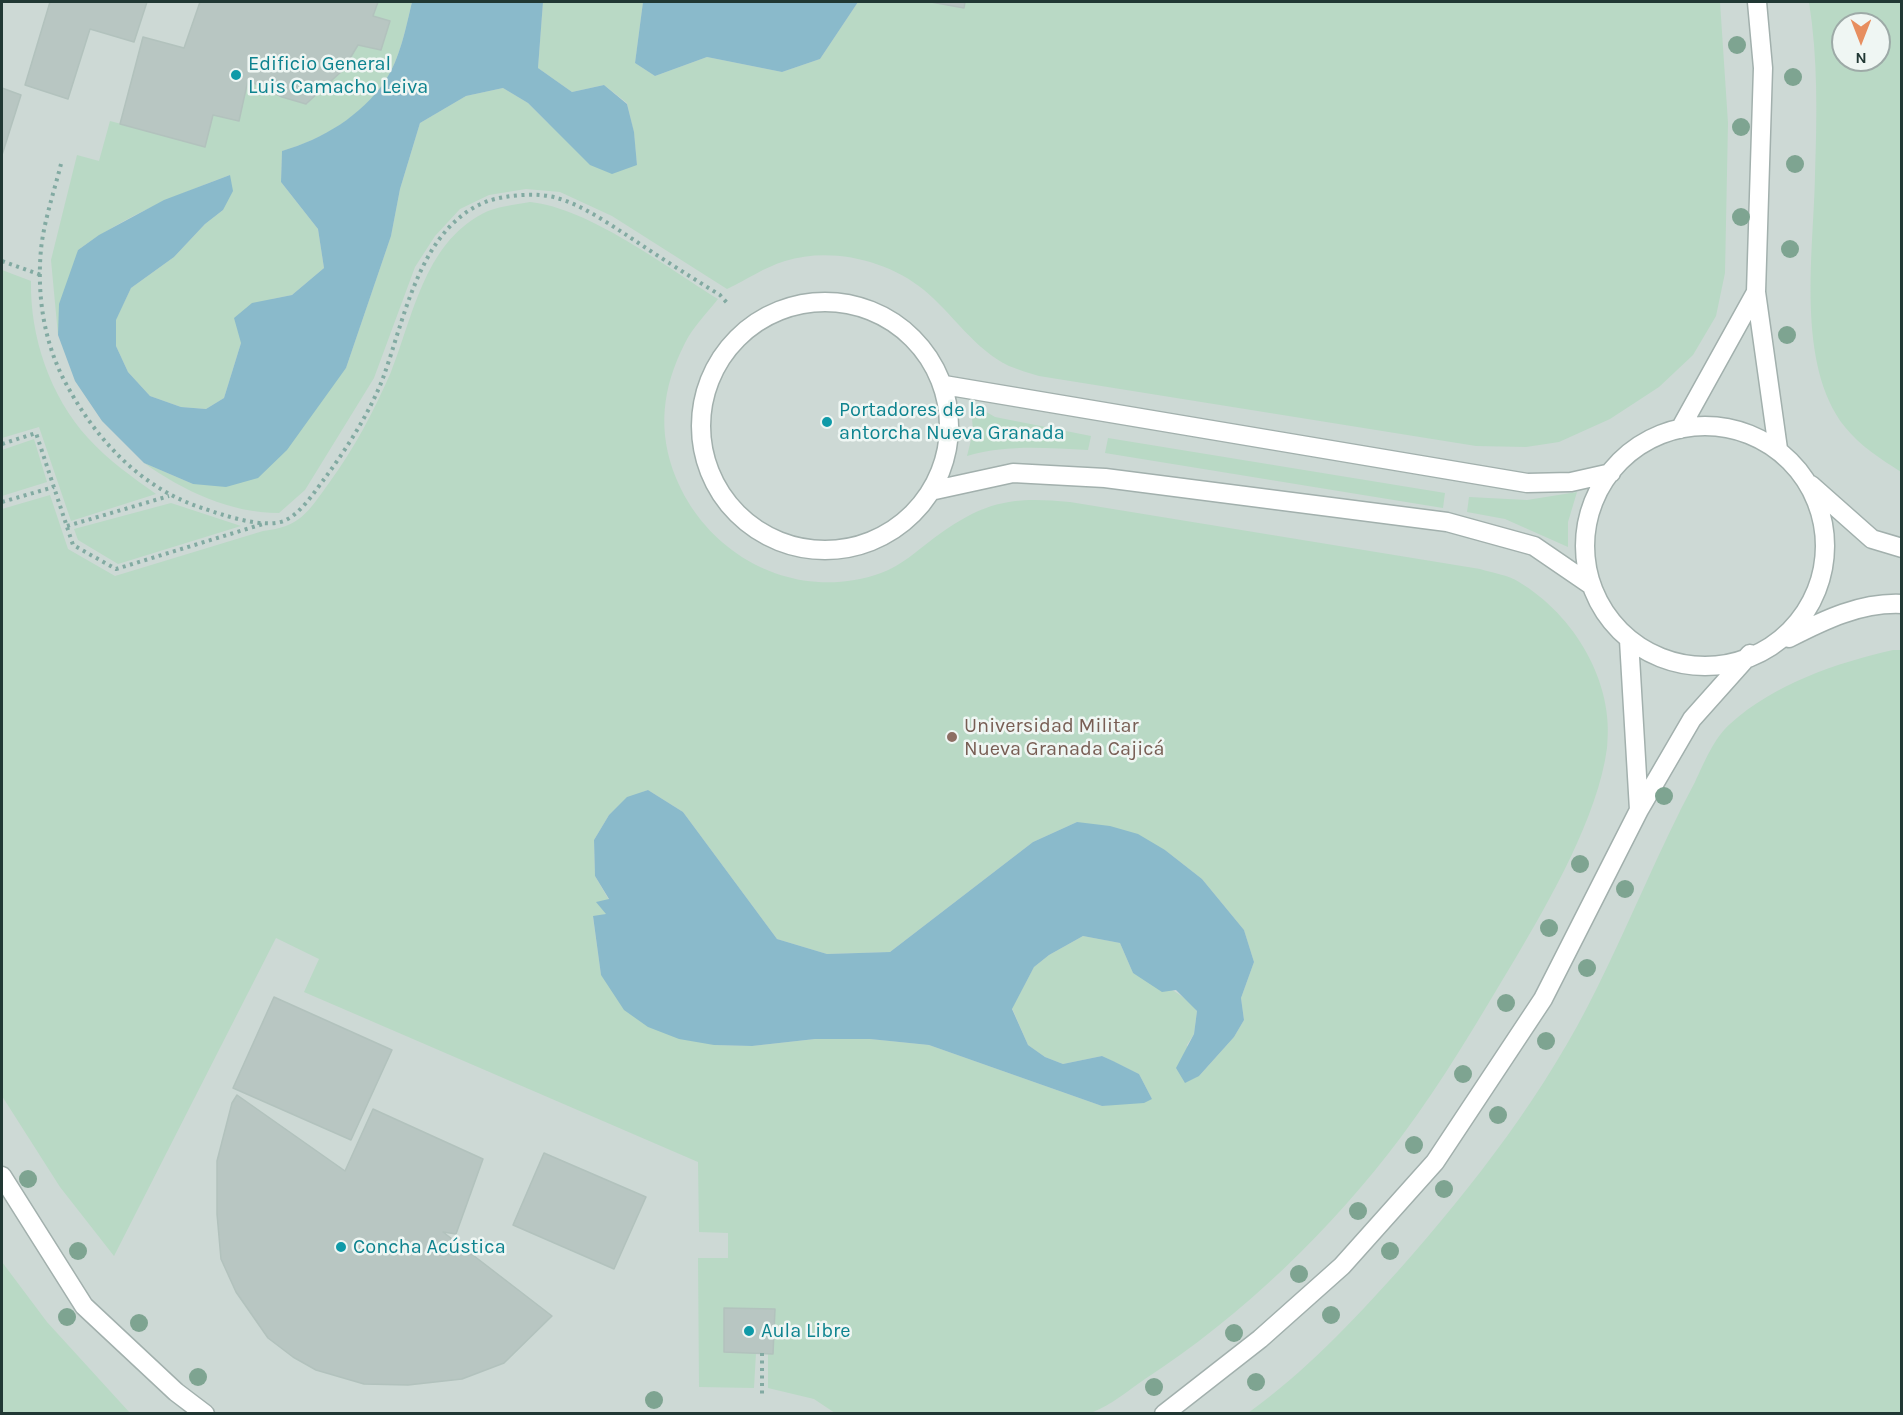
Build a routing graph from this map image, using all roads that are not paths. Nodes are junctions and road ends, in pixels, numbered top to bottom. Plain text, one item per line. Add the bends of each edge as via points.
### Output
1 (1757, 2) edge
2 (1756, 292) junction
3 (944, 385) junction
4 (1680, 429) junction
5 (1778, 449) junction
6 (1611, 473) junction
7 (1808, 482) junction
8 (934, 490) junction
9 (1902, 548) edge
10 (1591, 585) junction
11 (1902, 604) edge
12 (1629, 640) junction
13 (1782, 641) junction
14 (1749, 654) junction
15 (1639, 810) junction
16 (2, 1176) edge
17 (205, 1413) edge
18 (1164, 1413) edge

1 - 2 lane via 1763,69
2 - 4 lane
2 - 5 lane
3 - 6 lane via 1527,483 1571,483
3 - 8 lane via 951,428 943,470
3 - 8 lane via 921,345 885,316 840,302 793,305 751,325 719,359 701,402 701,449 719,493 751,527 793,547 840,550 885,537
4 - 5 lane via 1731,428
4 - 6 lane via 1648,441 1621,460
5 - 7 lane
6 - 10 lane via 1600,487 1588,519 1585,552
7 - 9 lane via 1872,539
7 - 13 lane via 1825,522 1825,567 1811,608
8 - 10 lane via 1014,473 1105,478 1447,522 1534,546
10 - 12 lane via 1606,615
11 - 13 lane via 1835,615
12 - 14 lane via 1671,662 1717,667
12 - 15 lane
13 - 14 lane
14 - 15 lane via 1692,719
15 - 18 lane via 1543,999 1435,1162 1342,1266 1260,1339
16 - 17 lane via 84,1306 176,1392

